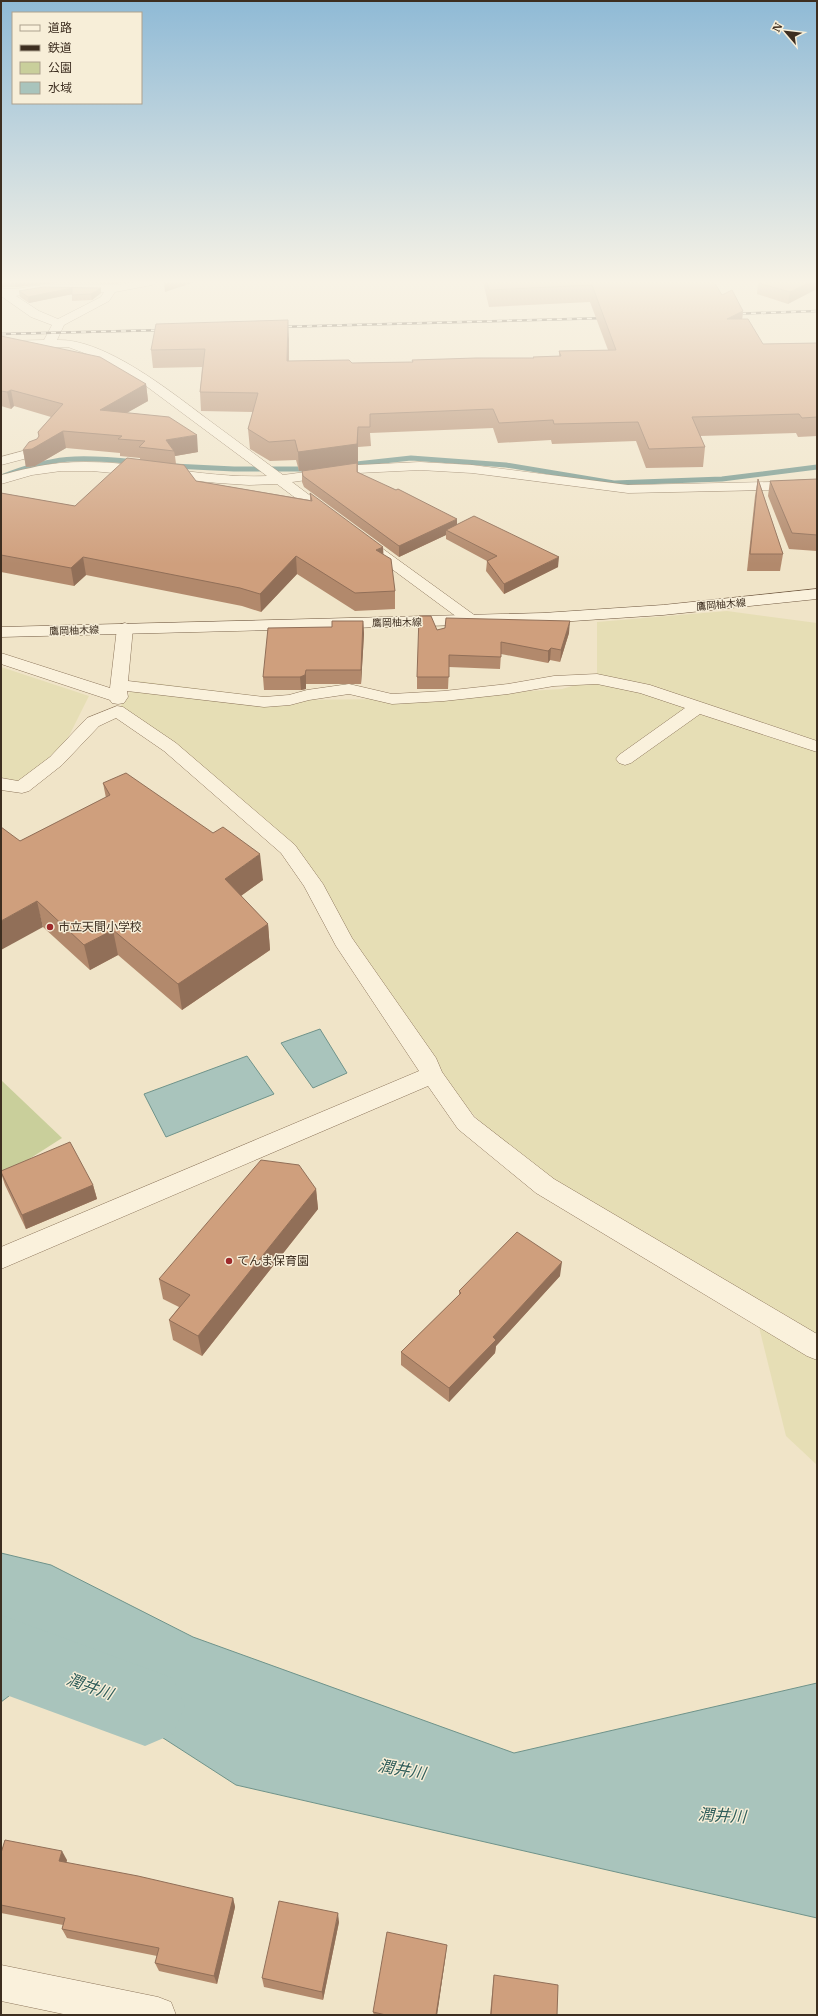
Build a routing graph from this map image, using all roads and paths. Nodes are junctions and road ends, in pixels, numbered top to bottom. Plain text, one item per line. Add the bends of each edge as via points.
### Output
1 (141, 376) edge
2 (34, 452) edge
3 (1, 461) edge
4 (279, 478) junction
5 (1, 480) edge
6 (817, 485) edge
7 (344, 527) edge
8 (356, 536) edge
9 (817, 594) edge
10 (471, 620) junction
11 (125, 628) junction
12 (1, 632) edge
13 (1, 658) edge
14 (118, 697) junction
15 (697, 708) junction
16 (817, 746) edge
17 (625, 759) dead end
18 (1, 784) edge
19 (432, 1075) junction
20 (1, 1258) edge
21 (817, 1348) edge
22 (1, 1983) edge
23 (158, 2015) edge

1 - 4 street
2 - 3 street
4 - 5 street via 251,481 201,478 86,466 39,469
4 - 6 street via 418,466 497,471 628,489
4 - 7 street
8 - 10 street
9 - 10 street, 鷹岡柚木線 via 608,614
10 - 11 street, 鷹岡柚木線
11 - 12 street, 鷹岡柚木線
11 - 14 street
13 - 14 street
14 - 15 street via 264,702 349,689 392,699 508,689 554,681 597,679 644,690
14 - 18 street via 56,762 22,787
14 - 19 street via 170,747 288,848 313,884 343,941 428,1064
15 - 16 street
15 - 17 street
19 - 20 street
19 - 21 street via 466,1122 545,1186
22 - 23 street

